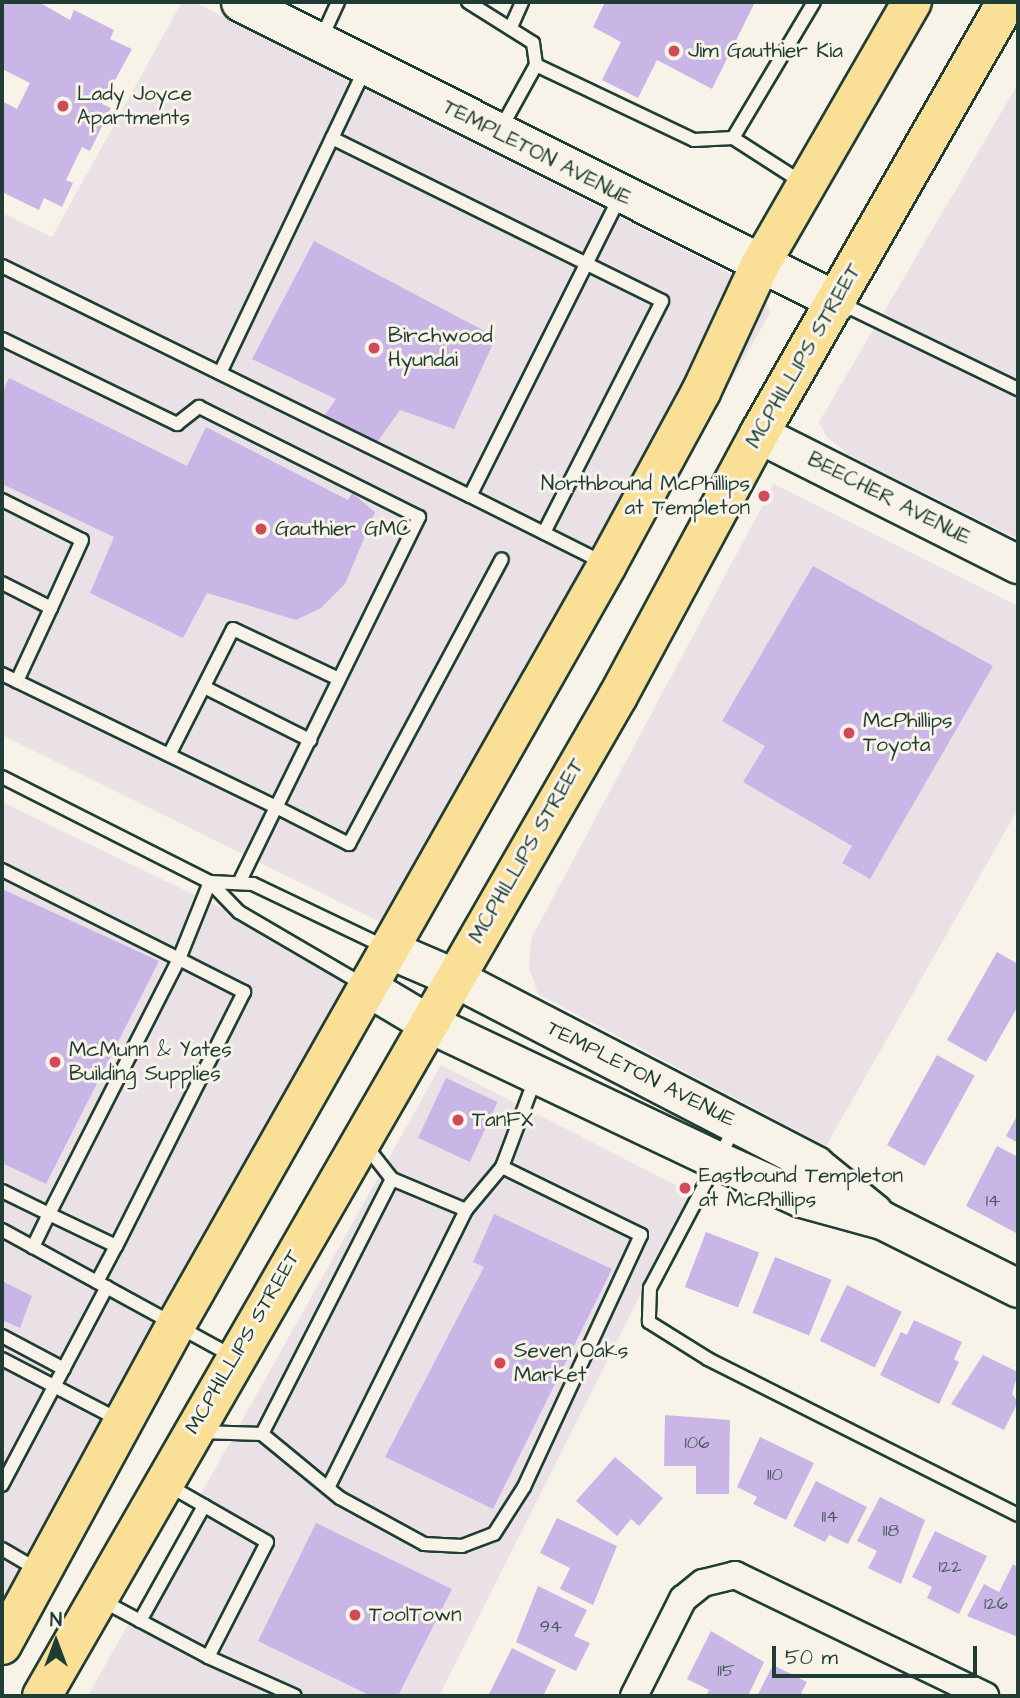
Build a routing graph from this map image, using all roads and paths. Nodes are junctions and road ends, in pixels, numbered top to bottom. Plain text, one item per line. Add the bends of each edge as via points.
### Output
1 (240, 2) edge
2 (338, 2) edge
3 (468, 2) edge
4 (522, 2) edge
5 (814, 2) edge
6 (912, 2) edge
7 (1006, 2) edge
8 (511, 27) junction
9 (319, 43) junction
10 (536, 65) junction
11 (366, 67) junction
12 (498, 133) junction
13 (332, 138) junction
14 (733, 138) junction
15 (806, 184) junction
16 (620, 196) junction
17 (586, 261) junction
18 (760, 265) junction
19 (2, 266) edge
20 (836, 301) junction
21 (2, 339) edge
22 (220, 373) junction
23 (1018, 389) edge
24 (759, 435) junction
25 (470, 496) junction
26 (2, 500) edge
27 (544, 533) junction
28 (502, 559) dead end
29 (1018, 564) edge
30 (607, 565) junction
31 (2, 583) edge
32 (51, 608) junction
33 (2, 674) edge
34 (339, 679) junction
35 (17, 681) junction
36 (204, 687) junction
37 (310, 740) junction
38 (169, 755) junction
39 (2, 777) edge
40 (276, 807) junction
41 (2, 870) edge
42 (209, 882) junction
43 (239, 883) junction
44 (388, 949) junction
45 (179, 959) junction
46 (453, 976) junction
47 (369, 988) junction
48 (426, 1022) junction
49 (536, 1074) junction
50 (736, 1123) junction
51 (360, 1137) junction
52 (718, 1160) junction
53 (502, 1167) junction
54 (392, 1179) junction
55 (2, 1191) edge
56 (466, 1210) junction
57 (49, 1214) junction
58 (882, 1220) junction
59 (2, 1230) edge
60 (116, 1245) junction
61 (33, 1247) junction
62 (102, 1284) junction
63 (1018, 1288) edge
64 (176, 1325) junction
65 (2, 1336) edge
66 (234, 1357) junction
67 (2, 1359) edge
68 (64, 1369) junction
69 (55, 1385) junction
70 (124, 1423) junction
71 (193, 1430) junction
72 (262, 1434) junction
73 (163, 1483) junction
74 (2, 1485) edge
75 (328, 1489) junction
76 (204, 1506) junction
77 (1018, 1514) edge
78 (2, 1549) edge
79 (44, 1574) junction
80 (98, 1598) junction
81 (140, 1621) junction
82 (2, 1645) edge
83 (208, 1657) junction
84 (42, 1696) edge
85 (295, 1696) edge
86 (634, 1696) edge
87 (985, 1696) edge

1 - 9 street, TEMPLETON AVENUE
2 - 9 lane
3 - 8 lane
4 - 8 lane
5 - 14 lane
6 - 15 main road
7 - 20 main road, MCPHILLIPS STREET
8 - 10 lane via 533,43
9 - 11 street, TEMPLETON AVENUE
10 - 12 lane
10 - 14 lane via 694,140
11 - 12 street, TEMPLETON AVENUE
11 - 13 lane
12 - 16 street, TEMPLETON AVENUE
13 - 17 lane
13 - 22 lane
14 - 15 lane
15 - 18 main road
16 - 17 lane
16 - 18 street, TEMPLETON AVENUE
17 - 25 lane
17 - 27 lane via 662,301
18 - 20 street, TEMPLETON AVENUE
18 - 30 main road via 701,392
19 - 22 lane
20 - 23 lane
20 - 24 main road, MCPHILLIPS STREET
21 - 34 lane via 177,424 199,407 419,517
22 - 25 lane
24 - 29 street, BEECHER AVENUE
24 - 46 main road, MCPHILLIPS STREET via 618,696
25 - 27 lane
26 - 32 lane via 82,540
27 - 30 lane
28 - 40 lane via 349,844
30 - 44 main road
31 - 32 lane
32 - 35 lane
33 - 35 lane
34 - 36 lane via 233,629
34 - 37 lane
35 - 38 lane
36 - 37 lane
36 - 38 lane
37 - 40 lane
38 - 40 lane
39 - 42 lane
40 - 43 lane
41 - 45 lane
42 - 43 lane
42 - 45 lane
42 - 47 lane via 239,912
43 - 44 lane via 253,884
44 - 46 street, TEMPLETON AVENUE
44 - 47 main road
45 - 57 lane
45 - 60 lane via 244,992
46 - 48 main road, MCPHILLIPS STREET
46 - 50 street, TEMPLETON AVENUE
47 - 48 street, TEMPLETON AVENUE
47 - 64 main road
48 - 49 street, TEMPLETON AVENUE
48 - 51 main road, MCPHILLIPS STREET
49 - 52 street, TEMPLETON AVENUE
49 - 53 lane
50 - 52 lane
50 - 58 street, TEMPLETON AVENUE via 815,1165
51 - 54 lane
51 - 66 main road, MCPHILLIPS STREET
52 - 58 street, TEMPLETON AVENUE via 801,1198
52 - 77 lane via 650,1289 649,1322 708,1359
53 - 56 lane
53 - 75 lane via 641,1236 524,1487 494,1534 462,1546 424,1544
54 - 56 lane
54 - 72 lane
55 - 57 lane
56 - 75 lane
57 - 60 lane
57 - 61 lane
58 - 63 street, TEMPLETON AVENUE
59 - 61 lane
60 - 62 lane
61 - 62 lane
62 - 64 lane
62 - 68 lane
64 - 66 lane
64 - 70 main road
65 - 68 lane
66 - 71 main road, MCPHILLIPS STREET
67 - 69 lane
68 - 69 lane
69 - 70 lane
69 - 74 lane
70 - 79 main road
71 - 72 lane
71 - 73 main road, MCPHILLIPS STREET
72 - 75 lane
73 - 76 lane
73 - 80 main road, MCPHILLIPS STREET
76 - 81 lane
76 - 83 lane via 267,1542
78 - 79 lane
79 - 82 main road
80 - 81 lane
80 - 84 main road, MCPHILLIPS STREET
81 - 83 lane
83 - 85 lane
86 - 87 street via 683,1600 703,1583 735,1575

